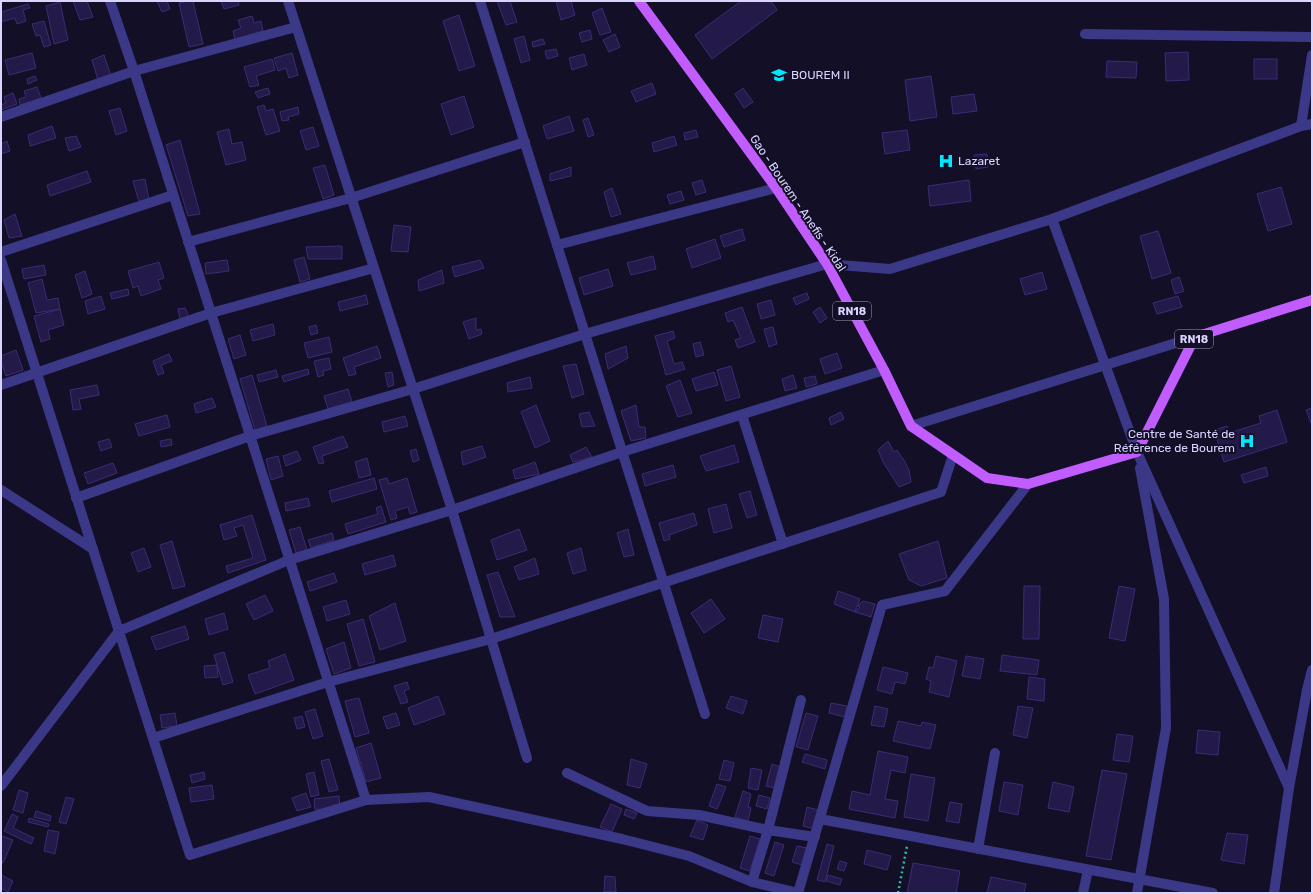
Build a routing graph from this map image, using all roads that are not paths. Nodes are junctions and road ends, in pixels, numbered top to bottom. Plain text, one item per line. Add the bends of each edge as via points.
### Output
1 (110, 1) edge
2 (288, 1) edge
3 (480, 1) edge
4 (639, 1) edge
5 (296, 27) junction
6 (1085, 34) dead end
7 (1312, 37) edge
8 (1312, 55) edge
9 (134, 71) junction
10 (1, 118) edge
11 (1312, 124) edge
12 (1301, 126) junction
13 (525, 142) junction
14 (776, 188) junction
15 (173, 195) junction
16 (351, 198) junction
17 (1052, 219) junction
18 (188, 242) junction
19 (557, 245) junction
20 (1, 252) edge
21 (1, 260) edge
22 (827, 264) junction
23 (374, 268) junction
24 (1312, 300) edge
25 (211, 313) junction
26 (585, 334) junction
27 (1195, 337) junction
28 (1105, 365) junction
29 (884, 370) junction
30 (37, 373) junction
31 (1, 385) edge
32 (413, 389) junction
33 (742, 414) junction
34 (911, 426) junction
35 (250, 436) junction
36 (622, 452) junction
37 (1137, 452) junction
38 (953, 455) junction
39 (1028, 484) junction
40 (1, 490) edge
41 (76, 498) junction
42 (452, 510) junction
43 (783, 544) junction
44 (93, 550) junction
45 (289, 560) junction
46 (663, 582) junction
47 (119, 631) junction
48 (491, 639) junction
49 (1312, 670) edge
50 (328, 682) junction
51 (801, 700) dead end
52 (705, 714) dead end
53 (152, 738) junction
54 (995, 754) dead end
55 (527, 758) dead end
56 (566, 773) dead end
57 (1, 786) edge
58 (1289, 788) junction
59 (366, 800) junction
60 (820, 819) junction
61 (768, 830) junction
62 (815, 837) junction
63 (978, 849) junction
64 (1088, 870) junction
65 (1139, 879) junction
66 (752, 882) junction
67 (799, 893) edge
68 (1083, 893) edge
69 (1137, 893) edge
70 (1212, 893) edge
71 (1274, 893) edge

1 - 9 street
2 - 5 street
3 - 13 street
4 - 14 main road, Gao - Bourem - Anefis - Kidal / RN18
5 - 9 street
5 - 16 street
6 - 7 street
8 - 12 street
9 - 10 street
9 - 15 street
11 - 12 street
12 - 17 street
13 - 16 street
13 - 19 street
14 - 19 street
14 - 22 main road, Gao - Bourem - Anefis - Kidal / RN18
15 - 18 street
15 - 20 street
16 - 18 street
16 - 23 street
17 - 22 street via 890,269
17 - 28 street
18 - 25 street
19 - 26 street
21 - 30 street
22 - 26 street
22 - 29 main road, Gao - Bourem - Anefis - Kidal / RN18
23 - 25 street
23 - 32 street
24 - 27 main road, RN18
25 - 30 street
25 - 35 street
26 - 32 street
26 - 36 street
27 - 28 street
27 - 37 main road, RN18
28 - 34 street
28 - 37 street
29 - 33 street
29 - 34 main road, Gao - Bourem - Anefis - Kidal / RN18
30 - 31 street
30 - 41 street
32 - 35 street
32 - 42 street
33 - 36 street
33 - 43 street
34 - 38 main road, Gao - Bourem - Anefis - Kidal / RN18
35 - 41 street
35 - 45 street
36 - 42 street
36 - 46 street
37 - 39 main road, Gao - Bourem - Anefis - Kidal / RN18
37 - 58 street
37 - 65 street via 1164,600 1166,728
38 - 39 main road, Gao - Bourem - Anefis - Kidal / RN18 via 987,478
38 - 43 street via 941,492
39 - 60 street via 946,591 882,605
40 - 44 street
41 - 44 street
42 - 45 street
42 - 48 street
43 - 46 street
44 - 47 street
45 - 47 street
45 - 50 street
46 - 48 street
46 - 52 street
47 - 53 street
47 - 57 street
48 - 50 street
48 - 55 street
49 - 58 street via 1306,690
50 - 53 street
50 - 59 street
51 - 61 street
53 - 59 street via 190,855
54 - 63 street
56 - 61 street via 647,811 699,815
58 - 71 street
59 - 66 street via 429,797 689,856
60 - 62 street
60 - 63 street
61 - 62 street
61 - 66 street
62 - 67 street
63 - 64 street
64 - 65 street
64 - 68 street
65 - 69 street
65 - 70 street
66 - 67 street

